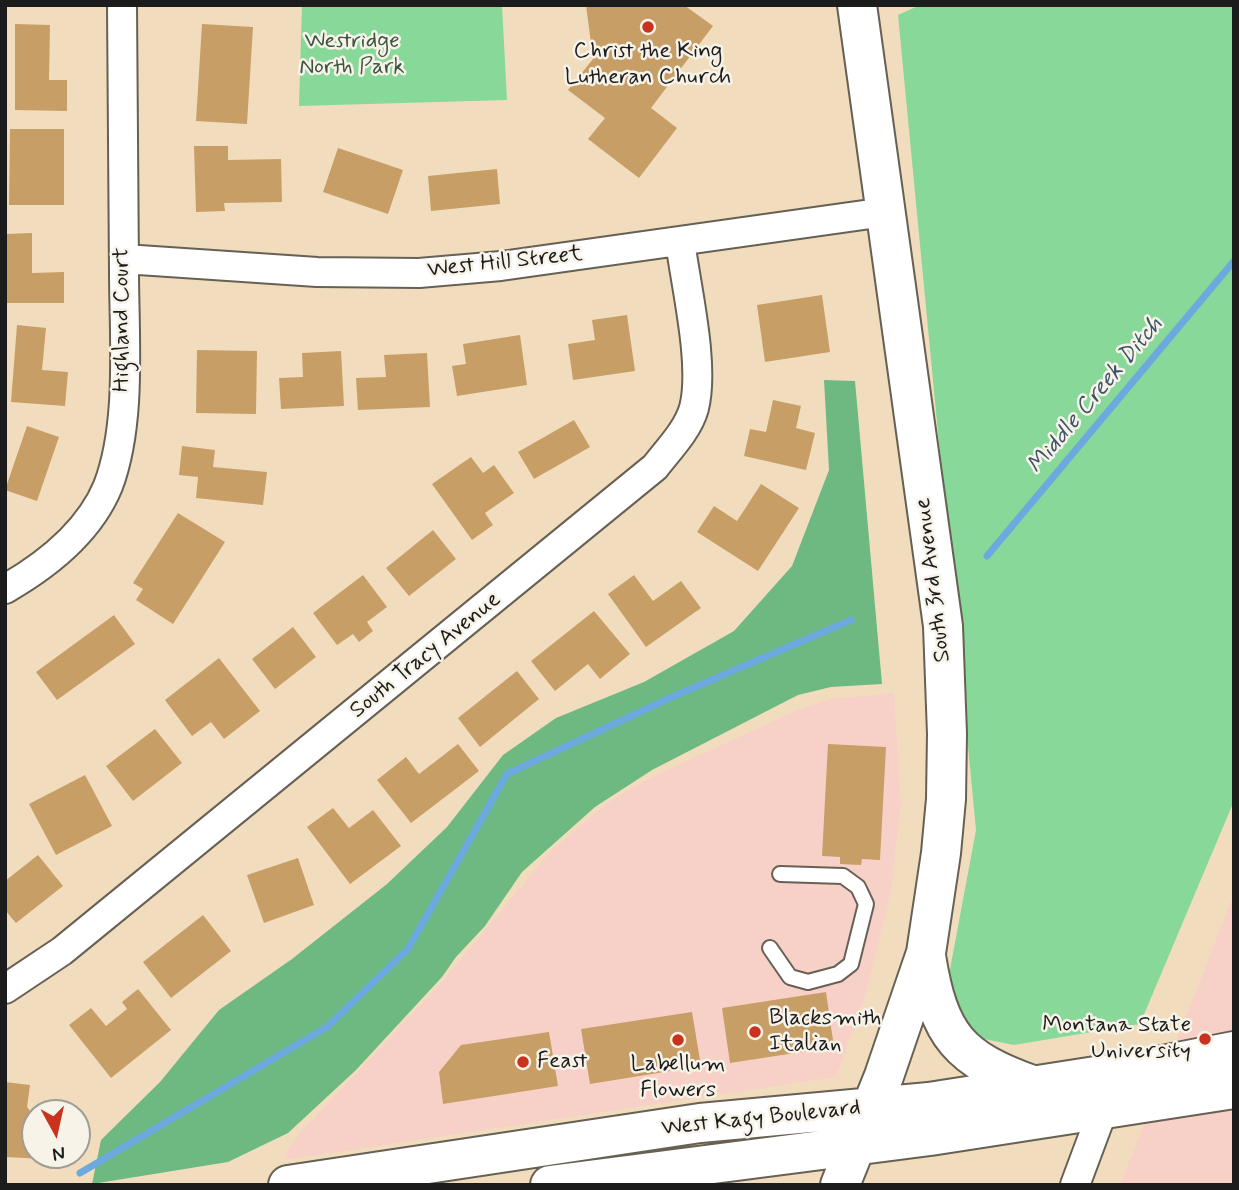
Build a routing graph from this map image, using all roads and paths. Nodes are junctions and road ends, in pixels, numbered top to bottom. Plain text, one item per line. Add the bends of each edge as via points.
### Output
1 (122, 5) edge
2 (857, 5) edge
3 (885, 212) junction
4 (680, 241) junction
5 (124, 259) junction
6 (5, 589) edge
7 (780, 874) dead end
8 (770, 948) dead end
9 (926, 953) junction
10 (5, 989) edge
11 (1234, 1051) edge
12 (1035, 1086) junction
13 (1234, 1089) edge
14 (872, 1107) junction
15 (1103, 1110) junction
16 (857, 1146) junction
17 (610, 1181) edge
18 (300, 1184) edge
19 (550, 1185) edge
20 (841, 1185) edge
21 (1075, 1185) edge

1 - 5 street, Highland Court
2 - 3 main road, South 3rd Avenue
3 - 4 street, West Hill Street
3 - 9 main road, South 3rd Avenue via 943,626 947,697 946,799
4 - 5 street, West Hill Street via 501,267 419,273 317,272
4 - 10 street, South Tracy Avenue via 697,364 694,408 686,427 655,467 62,951
5 - 6 street, Highland Court via 120,438 107,486 97,509 66,545
7 - 8 lane via 843,876 858,887 866,904 851,964 838,974 808,982 790,977
9 - 12 main road via 942,1020 956,1040 997,1073
9 - 14 main road, South 3rd Avenue
11 - 12 main road, West Kagy Boulevard
12 - 14 main road, West Kagy Boulevard
13 - 15 main road, West Kagy Boulevard
14 - 16 main road, South 3rd Avenue
14 - 18 main road, West Kagy Boulevard via 700,1123
15 - 16 main road, West Kagy Boulevard
15 - 21 street
16 - 17 main road, West Kagy Boulevard
16 - 20 main road, South 3rd Avenue
17 - 19 main road, West Kagy Boulevard

